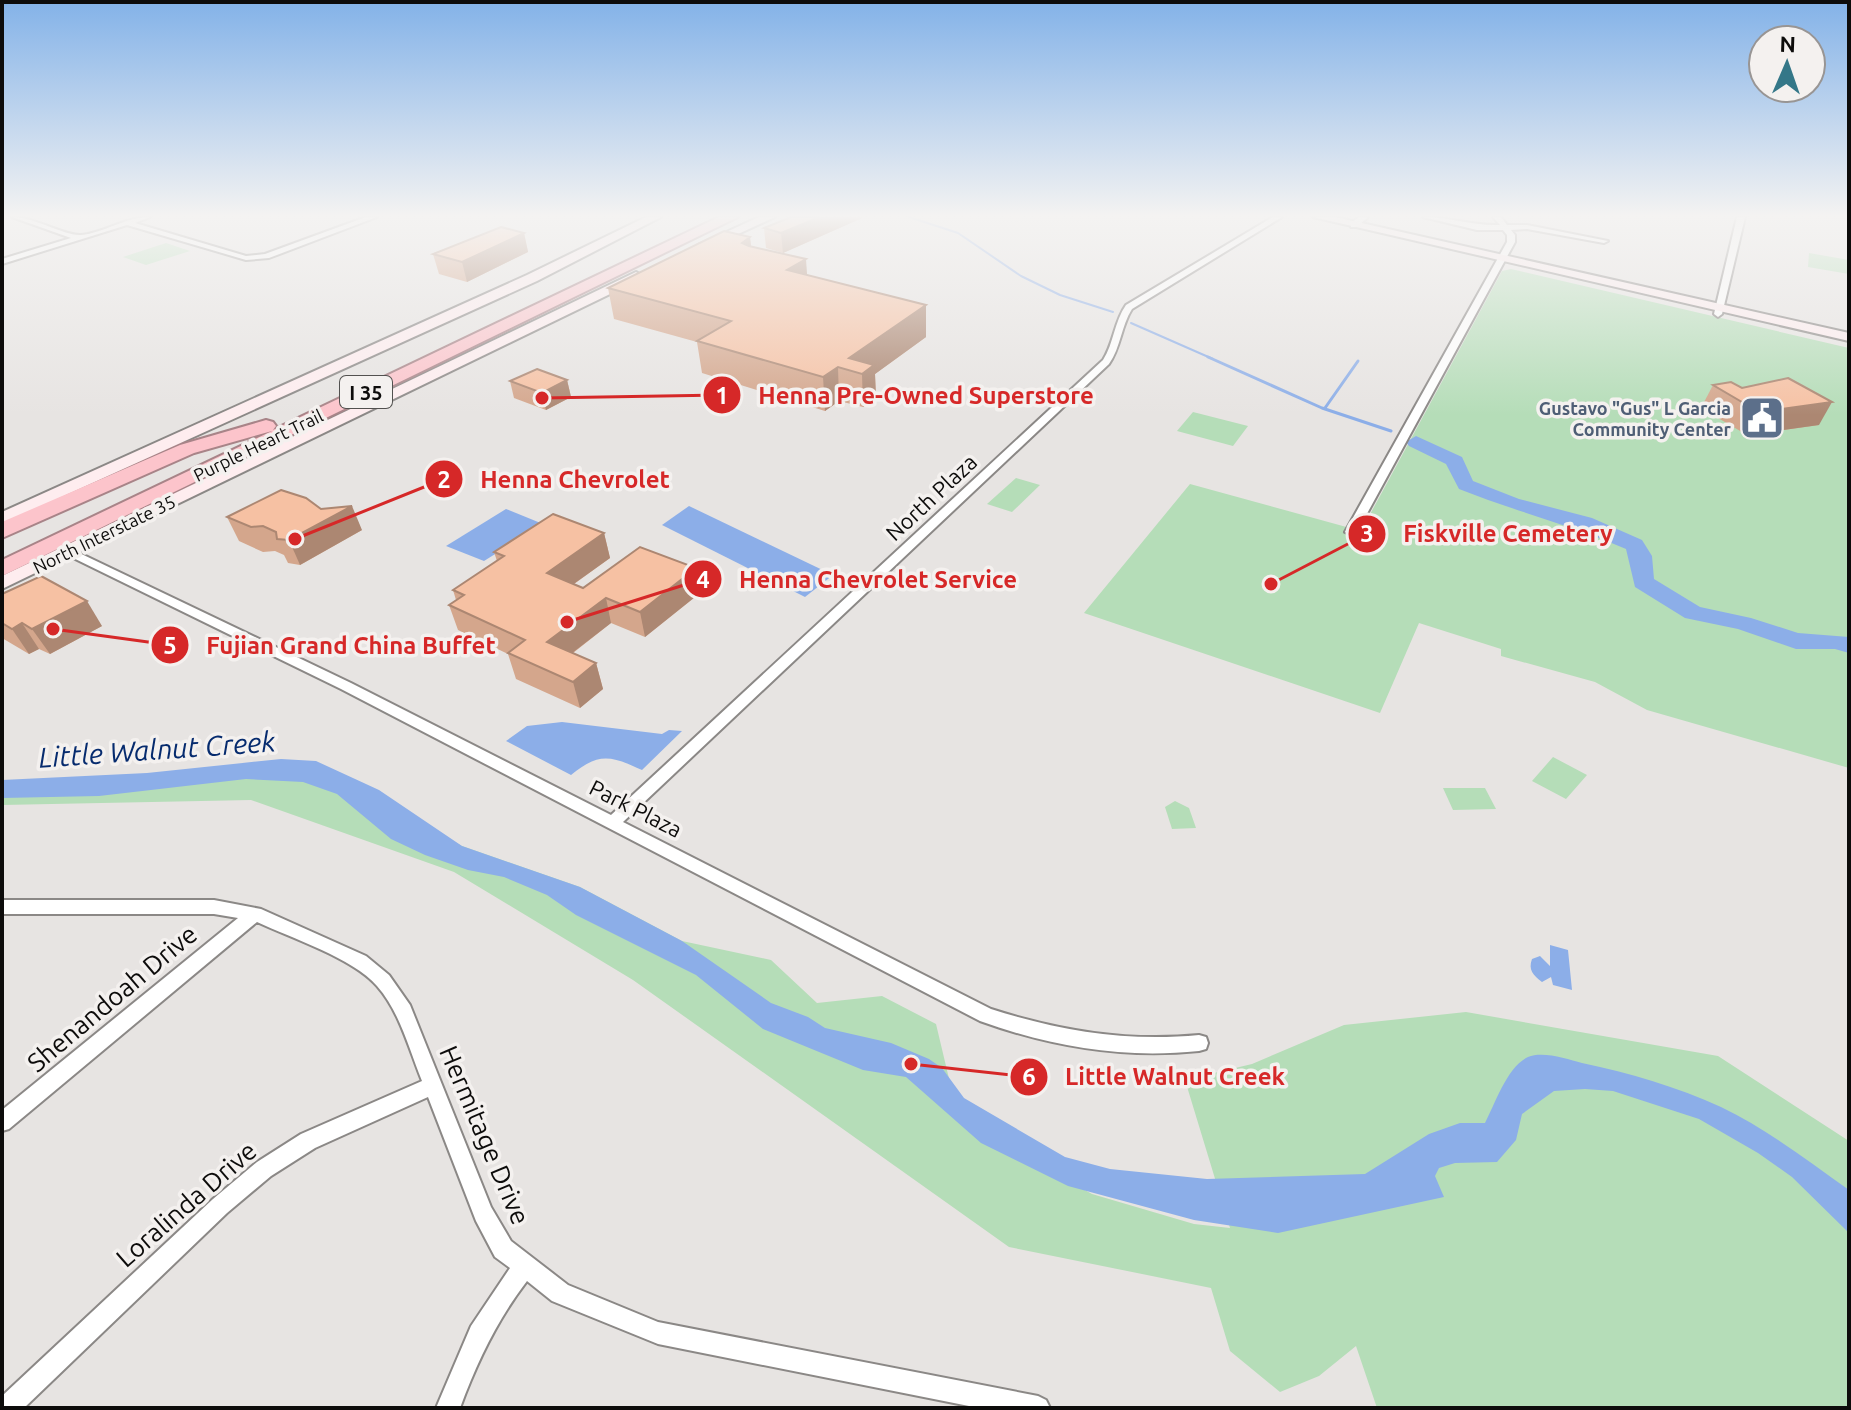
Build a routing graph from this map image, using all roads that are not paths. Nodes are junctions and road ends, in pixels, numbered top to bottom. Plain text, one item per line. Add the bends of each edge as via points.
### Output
1 (521, 283) edge
2 (571, 283) edge
3 (595, 283) edge
4 (622, 283) edge
5 (1169, 283) edge
6 (1487, 283) edge
7 (1597, 283) edge
8 (1726, 283) edge
9 (582, 289) junction
10 (1719, 311) junction
11 (1849, 340) edge
12 (278, 422) junction
13 (257, 459) junction
14 (2, 519) edge
15 (2, 531) edge
16 (1351, 532) dead end
17 (67, 552) junction
18 (2, 553) edge
19 (2, 569) edge
20 (2, 583) edge
21 (613, 822) junction
22 (2, 907) edge
23 (255, 914) junction
24 (1199, 1043) dead end
25 (432, 1086) junction
26 (2, 1122) edge
27 (524, 1267) junction
28 (7, 1408) edge
29 (448, 1408) edge
30 (1038, 1408) edge

1 - 14 main road
2 - 12 highway, Purple Heart Trail / I 35
3 - 9 highway, Purple Heart Trail / I 35
4 - 13 main road, North Interstate 35
5 - 21 street, North Plaza via 1129,307 1117,347 1095,373
6 - 16 street
7 - 10 main road
8 - 10 street
9 - 13 highway
9 - 19 highway, Purple Heart Trail / I 35
10 - 11 main road
12 - 15 highway via 187,449
12 - 18 highway, Purple Heart Trail / I 35
13 - 17 main road, North Interstate 35
17 - 20 main road, North Interstate 35
17 - 21 street, Park Plaza
21 - 24 street, Park Plaza via 986,1015 1086,1044
22 - 23 street, Hermitage Drive via 176,905
23 - 25 street, Hermitage Drive via 360,961 383,980 404,1011
23 - 26 street, Shenandoah Drive
25 - 27 street, Hermitage Drive via 483,1214 503,1249
25 - 28 street, Loralinda Drive via 308,1141 264,1169
27 - 29 street via 492,1306 466,1356
27 - 30 street, Hermitage Drive via 560,1293 658,1333

